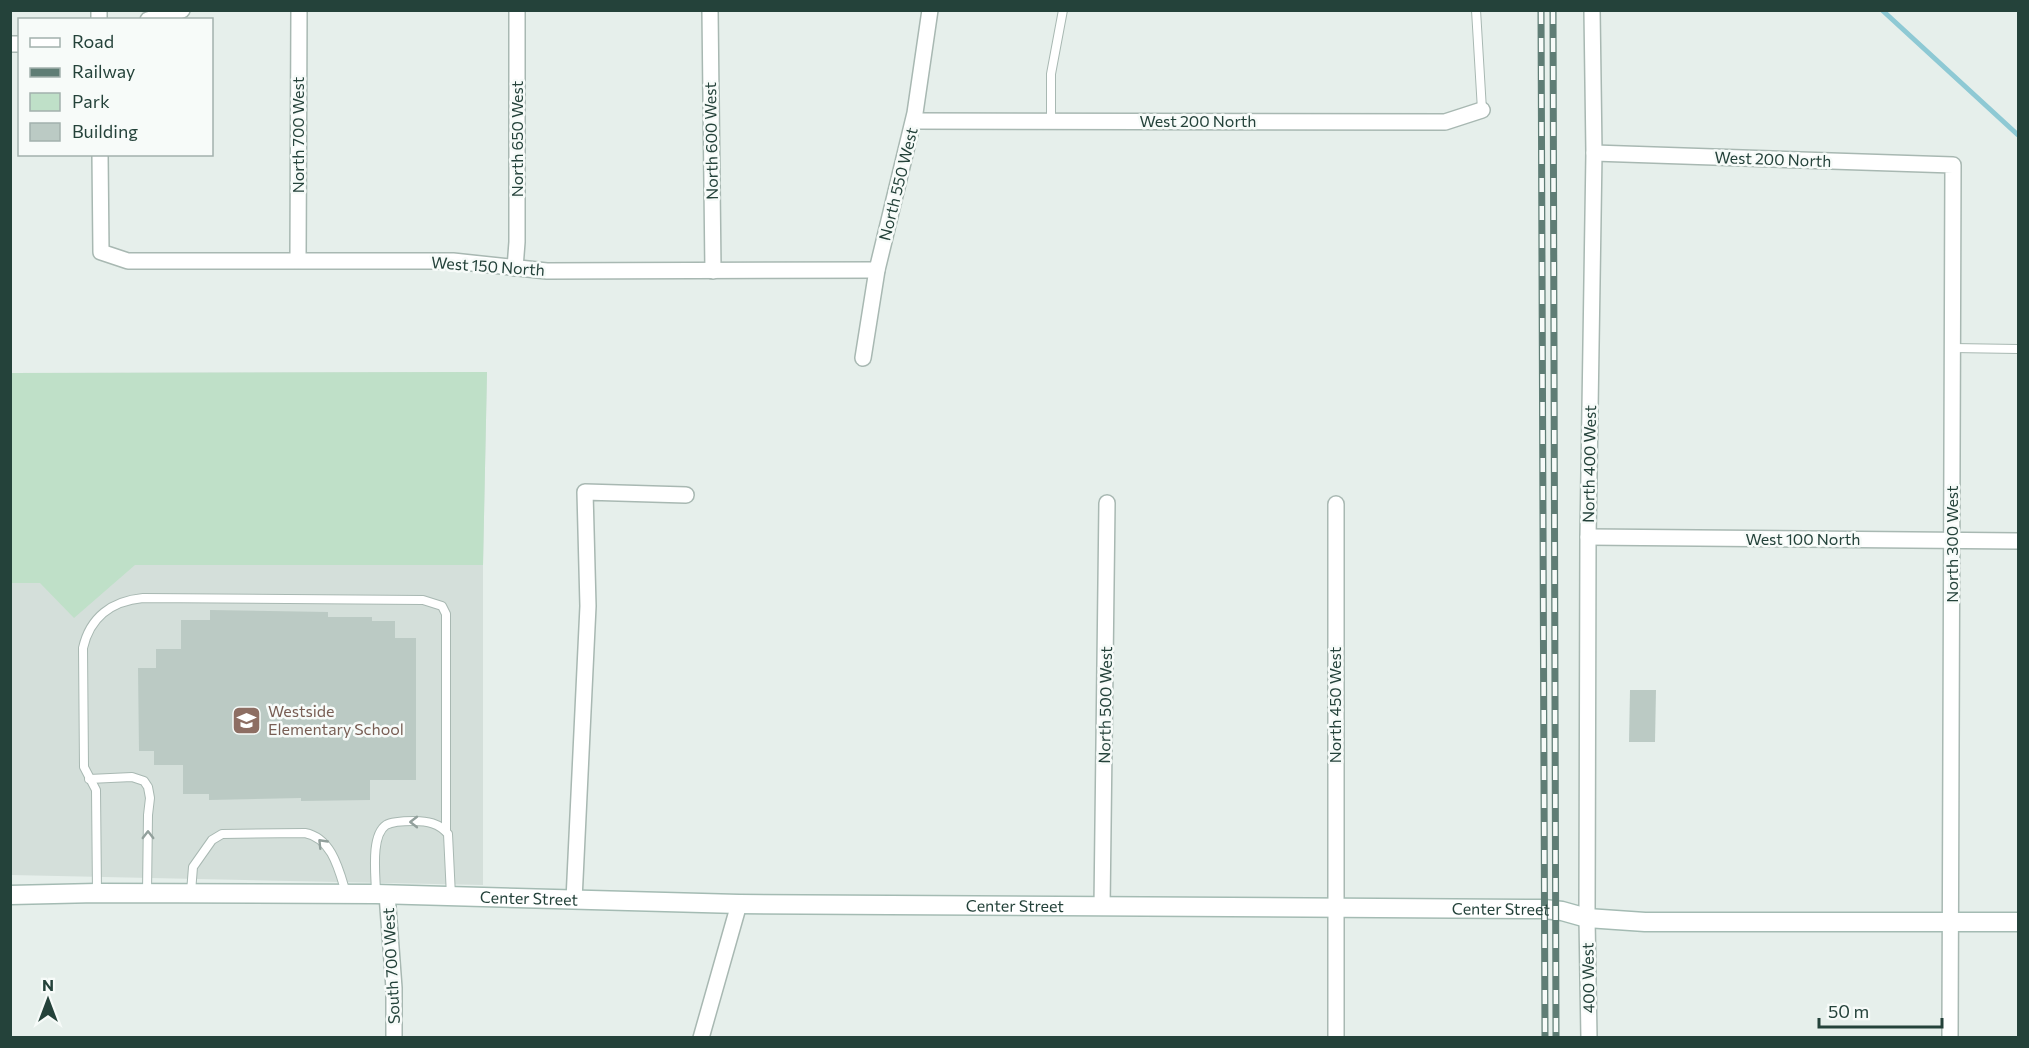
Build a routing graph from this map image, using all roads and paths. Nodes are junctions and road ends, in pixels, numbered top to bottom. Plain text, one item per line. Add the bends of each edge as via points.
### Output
1 (182, 10) edge
2 (299, 10) edge
3 (517, 10) edge
4 (710, 10) edge
5 (930, 10) edge
6 (1063, 10) edge
7 (1476, 10) edge
8 (1592, 10) edge
9 (155, 18) edge
10 (1482, 110) joint
11 (914, 120) junction
12 (1051, 121) junction
13 (1594, 153) junction
14 (100, 156) edge
15 (1953, 165) joint
16 (298, 260) junction
17 (515, 268) junction
18 (877, 270) junction
19 (712, 271) junction
20 (1953, 348) junction
21 (2019, 349) edge
22 (864, 358) dead end
23 (687, 495) dead end
24 (1107, 503) dead end
25 (1336, 504) dead end
26 (1588, 537) junction
27 (1952, 540) junction
28 (2019, 540) edge
29 (89, 779) junction
30 (446, 831) junction
31 (98, 893) junction
32 (147, 894) junction
33 (191, 894) junction
34 (382, 894) junction
35 (10, 895) edge
36 (346, 895) junction
37 (451, 896) junction
38 (574, 900) junction
39 (740, 904) junction
40 (1335, 906) junction
41 (1102, 907) junction
42 (1587, 918) junction
43 (1951, 922) junction
44 (2019, 922) edge
45 (394, 1038) edge
46 (701, 1038) edge
47 (1336, 1038) edge
48 (1589, 1038) edge
49 (1950, 1038) edge

1 - 9 street
2 - 16 street, North 700 West
3 - 17 street, North 650 West
4 - 19 street, North 600 West
5 - 11 street, North 550 West
6 - 12 lane via 1052,74
7 - 10 lane
8 - 13 street, North 400 West
10 - 12 street, West 200 North via 1445,122
11 - 12 street, West 200 North
11 - 18 street, North 550 West
13 - 15 street, West 200 North
13 - 26 street, North 400 West
14 - 16 street, West 150 North via 101,252 128,261
15 - 20 street, North 300 West
16 - 17 street, West 150 North via 453,261
17 - 19 street, West 150 North
18 - 19 street, West 150 North
18 - 22 street, North 550 West
20 - 21 lane
20 - 27 street, North 300 West
23 - 38 street via 585,492 588,606
24 - 41 street, North 500 West
25 - 40 street, North 450 West
26 - 27 street, West 100 North
26 - 42 street, North 400 West
27 - 28 street, West 100 North
27 - 43 street, North 300 West
29 - 30 lane via 84,767 83,648 92,626 112,606 143,598 423,600 442,606 446,614
29 - 31 lane via 96,790
32 -> 29 lane via 148,787 132,777
30 -> 34 lane via 426,822 384,826 376,841
30 - 37 lane
31 - 32 street, Center Street
31 - 35 street, Center Street
32 - 33 street, Center Street
33 - 36 street, Center Street
36 -> 33 lane via 324,841 305,833 222,834 212,840 193,867
34 - 36 street, Center Street
34 - 37 street, Center Street
34 - 45 street, South 700 West via 394,988
37 - 38 street, Center Street
38 - 39 street, Center Street
39 - 41 street, Center Street
39 - 46 street
40 - 41 street, Center Street
40 - 42 street, Center Street via 1544,909
40 - 47 street, North 450 West
42 - 43 street, Center Street via 1645,922
42 - 48 street, 400 West
43 - 44 street, Center Street
43 - 49 street, North 300 West

